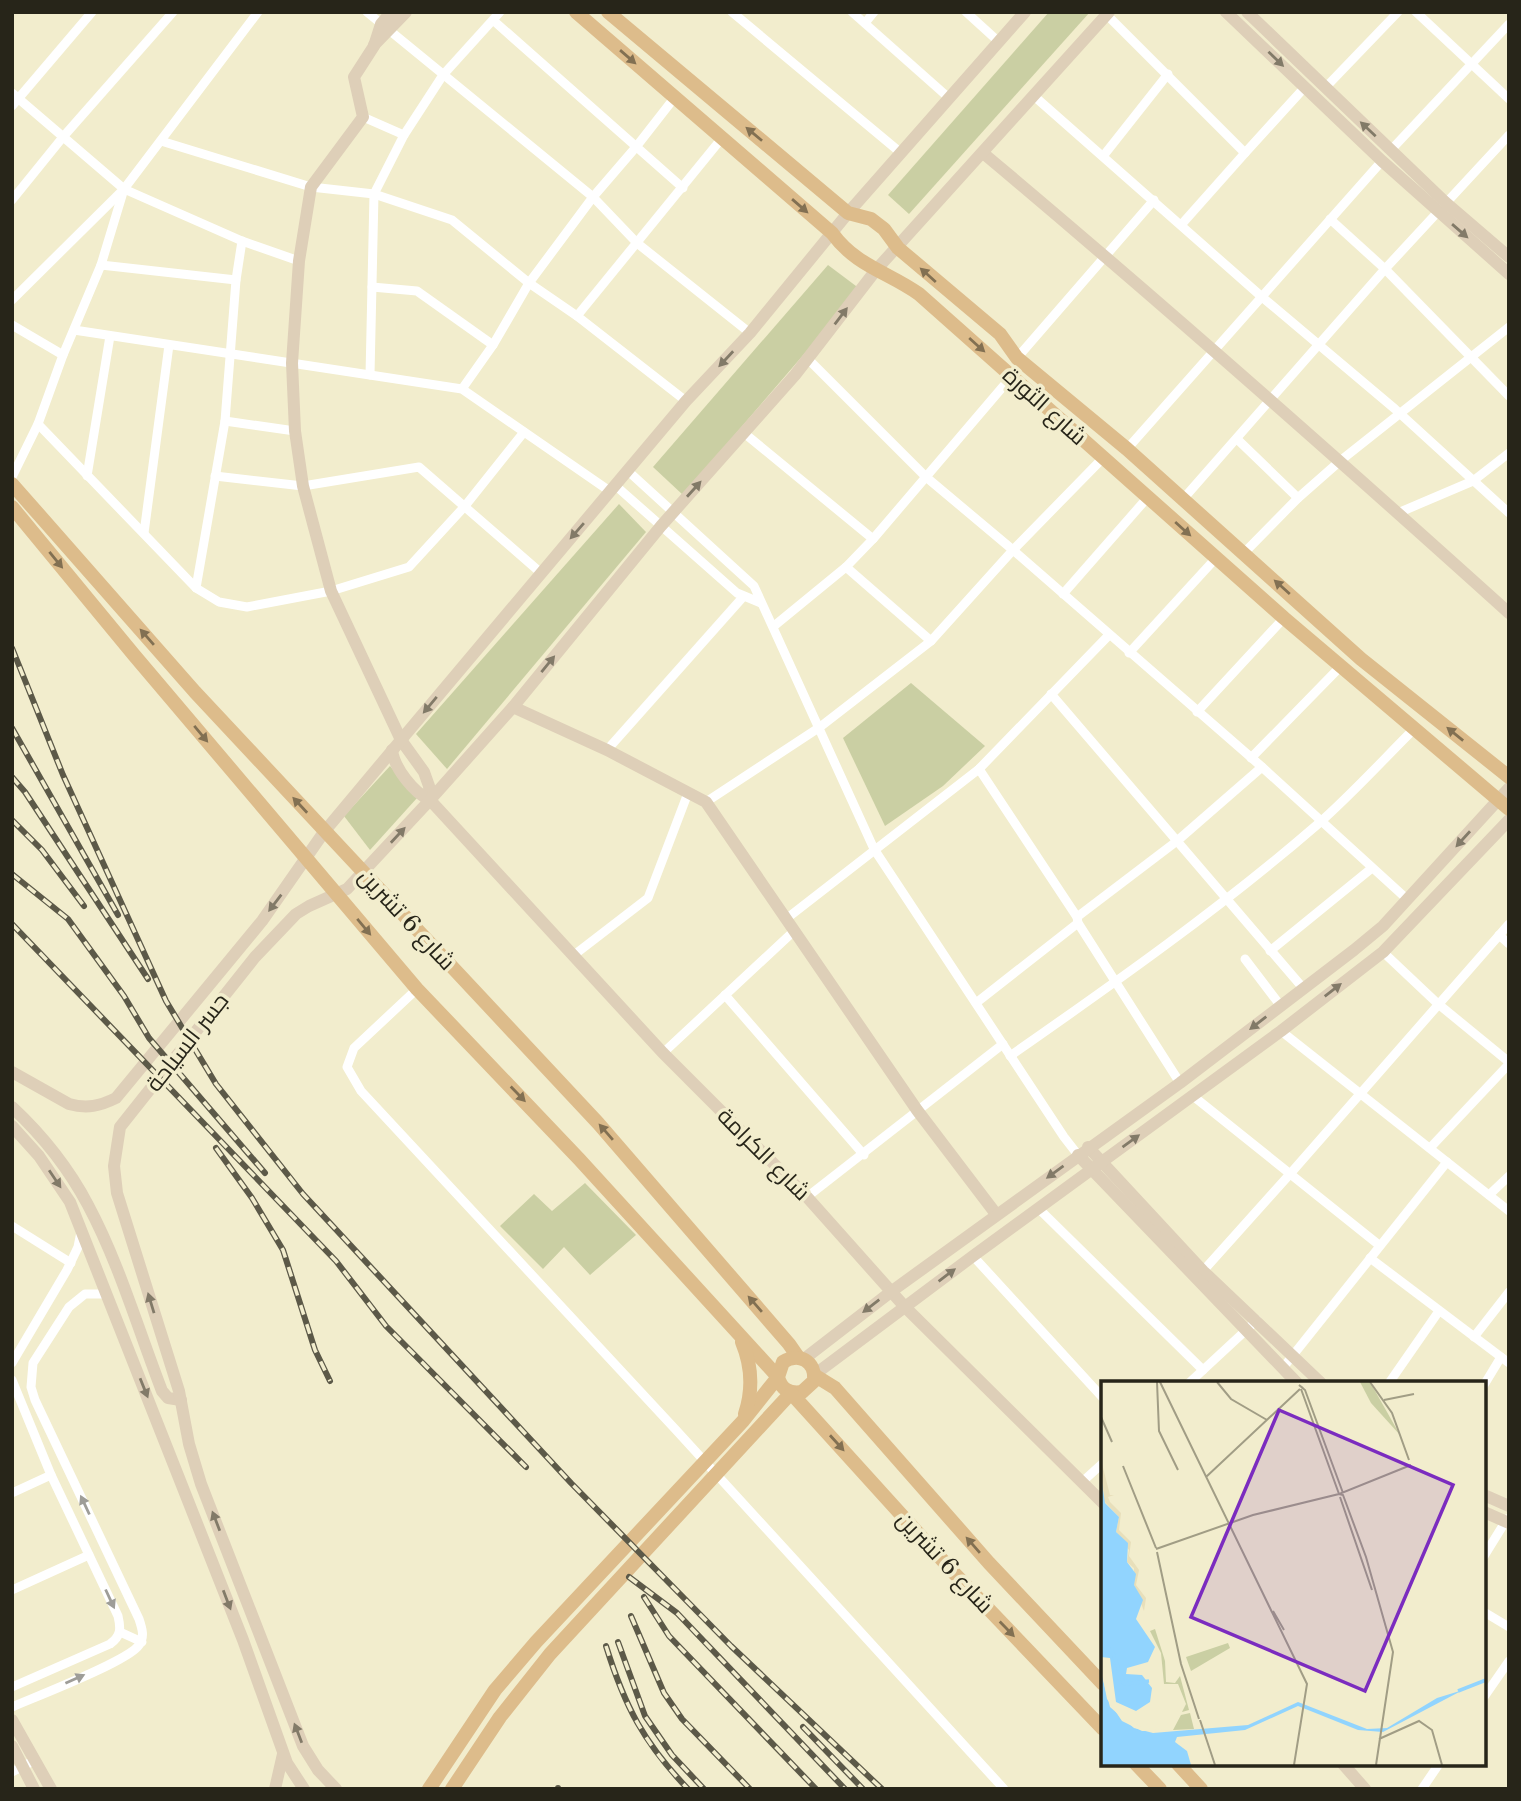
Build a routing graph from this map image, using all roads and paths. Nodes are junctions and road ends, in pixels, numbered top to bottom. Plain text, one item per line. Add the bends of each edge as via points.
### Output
1 (92, 12) edge
2 (173, 12) edge
3 (367, 12) edge
4 (391, 12) edge
5 (406, 12) edge
6 (576, 12) edge
7 (608, 12) edge
8 (732, 12) edge
9 (852, 12) edge
10 (874, 12) edge
11 (965, 12) edge
12 (1025, 12) edge
13 (1226, 12) edge
14 (1398, 12) edge
15 (1416, 12) edge
16 (254, 14) edge
17 (1108, 14) edge
18 (1256, 15) edge
19 (497, 17) edge
20 (865, 23) junction
21 (1509, 24) edge
22 (385, 28) junction
23 (999, 42) junction
24 (1470, 64) junction
25 (1168, 74) junction
26 (443, 75) junction
27 (1305, 87) junction
28 (1325, 88) junction
29 (1034, 96) junction
30 (675, 97) junction
31 (14, 99) edge
32 (949, 99) junction
33 (1509, 99) edge
34 (363, 117) junction
35 (404, 135) junction
36 (1509, 135) edge
37 (63, 137) junction
38 (722, 138) junction
39 (161, 141) junction
40 (636, 147) junction
41 (901, 153) junction
42 (983, 153) junction
43 (1245, 153) junction
44 (1104, 155) junction
45 (1386, 155) junction
46 (311, 187) junction
47 (683, 188) junction
48 (124, 189) junction
49 (374, 194) junction
50 (593, 197) junction
51 (12, 200) edge
52 (1154, 200) junction
53 (1441, 206) junction
54 (848, 213) junction
55 (1330, 219) junction
56 (1181, 225) junction
57 (832, 233) junction
58 (242, 241) junction
59 (637, 243) junction
60 (898, 248) junction
61 (1106, 256) junction
62 (1509, 257) edge
63 (299, 261) junction
64 (101, 265) junction
65 (1385, 269) junction
66 (876, 270) junction
67 (1509, 274) edge
68 (236, 280) junction
69 (529, 283) junction
70 (372, 287) junction
71 (1262, 297) junction
72 (12, 300) edge
73 (577, 317) junction
74 (12, 325) edge
75 (1509, 327) edge
76 (74, 330) junction
77 (750, 334) junction
78 (110, 336) junction
79 (169, 345) junction
80 (493, 345) junction
81 (1318, 346) junction
82 (1212, 351) junction
83 (231, 354) junction
84 (63, 355) junction
85 (1017, 358) junction
86 (808, 359) junction
87 (1470, 359) junction
88 (292, 363) junction
89 (370, 375) junction
90 (1012, 376) junction
91 (462, 389) junction
92 (1509, 396) edge
93 (686, 401) junction
94 (1270, 401) junction
95 (1399, 413) junction
96 (225, 421) junction
97 (38, 424) junction
98 (295, 431) junction
99 (524, 432) junction
100 (744, 433) junction
101 (1237, 439) junction
102 (1127, 449) junction
103 (1509, 453) edge
104 (1103, 458) junction
105 (1340, 461) junction
106 (628, 471) junction
107 (87, 476) junction
108 (215, 476) junction
109 (12, 477) edge
110 (926, 477) junction
111 (1473, 481) junction
112 (12, 484) edge
113 (303, 486) junction
114 (613, 489) junction
115 (1148, 497) junction
116 (1184, 498) junction
117 (1298, 498) junction
118 (465, 506) junction
119 (12, 507) edge
120 (674, 512) junction
121 (1398, 513) junction
122 (1509, 513) edge
123 (661, 526) junction
124 (144, 533) junction
125 (873, 539) junction
126 (1013, 550) junction
127 (1244, 553) junction
128 (1216, 558) junction
129 (846, 566) junction
130 (541, 573) junction
131 (195, 588) junction
132 (331, 591) junction
133 (1063, 594) junction
134 (743, 597) junction
135 (761, 603) junction
136 (1509, 613) edge
137 (1284, 618) junction
138 (774, 626) junction
139 (1109, 635) junction
140 (931, 641) junction
141 (1129, 653) junction
142 (1340, 667) junction
143 (1051, 694) junction
144 (513, 707) junction
145 (1197, 712) junction
146 (820, 727) junction
147 (1413, 730) junction
148 (396, 745) junction
149 (607, 750) junction
150 (1251, 758) junction
151 (1262, 767) junction
152 (979, 769) junction
153 (1509, 777) edge
154 (688, 793) junction
155 (1505, 799) edge
156 (430, 800) junction
157 (706, 802) junction
158 (1509, 820) edge
159 (1320, 822) junction
160 (324, 832) junction
161 (1177, 841) junction
162 (874, 849) junction
163 (305, 857) junction
164 (1371, 868) junction
165 (364, 872) junction
166 (337, 894) junction
167 (1226, 900) junction
168 (1408, 900) junction
169 (786, 919) junction
170 (1077, 920) junction
171 (1509, 924) edge
172 (794, 931) junction
173 (1499, 935) junction
174 (1509, 944) edge
175 (1270, 951) junction
176 (1383, 952) junction
177 (574, 955) junction
178 (1245, 959) dead end
179 (1116, 982) junction
180 (1303, 988) junction
181 (417, 989) junction
182 (725, 995) junction
183 (976, 1003) junction
184 (1437, 1003) junction
185 (1280, 1005) junction
186 (1280, 1031) junction
187 (1003, 1044) junction
188 (663, 1053) junction
189 (1010, 1056) junction
190 (1509, 1063) edge
191 (12, 1072) edge
192 (1180, 1083) junction
193 (1360, 1094) junction
194 (1192, 1096) junction
195 (12, 1107) edge
196 (918, 1110) junction
197 (12, 1126) edge
198 (1430, 1148) junction
199 (1083, 1151) junction
200 (864, 1155) junction
201 (1447, 1162) junction
202 (1096, 1166) junction
203 (1290, 1174) junction
204 (1509, 1176) edge
205 (1489, 1195) junction
206 (807, 1197) junction
207 (1038, 1208) junction
208 (1509, 1211) edge
209 (996, 1214) junction
210 (12, 1226) edge
211 (82, 1230) junction
212 (1379, 1245) junction
213 (973, 1256) junction
214 (1370, 1258) junction
215 (71, 1263) junction
216 (1203, 1271) junction
217 (892, 1291) junction
218 (1509, 1292) edge
219 (107, 1294) junction
220 (905, 1307) junction
221 (1439, 1311) junction
222 (1257, 1320) junction
223 (1245, 1330) junction
224 (1474, 1337) junction
225 (740, 1338) junction
226 (1293, 1356) junction
227 (801, 1358) junction
228 (1505, 1360) edge
229 (12, 1363) edge
230 (1282, 1369) junction
231 (1203, 1370) junction
232 (814, 1375) junction
233 (778, 1377) junction
234 (12, 1380) edge
235 (1191, 1381) edge
236 (1295, 1381) edge
237 (1319, 1381) edge
238 (1390, 1381) edge
239 (1486, 1383) edge
240 (791, 1393) junction
241 (1101, 1396) edge
242 (181, 1401) junction
243 (154, 1414) junction
244 (743, 1421) junction
245 (1101, 1465) edge
246 (51, 1475) junction
247 (1082, 1482) junction
248 (12, 1493) edge
249 (1486, 1496) edge
250 (1101, 1501) edge
251 (1509, 1506) edge
252 (1486, 1513) edge
253 (1508, 1520) edge
254 (1486, 1553) edge
255 (89, 1555) junction
256 (12, 1590) edge
257 (1486, 1613) edge
258 (1509, 1627) edge
259 (120, 1632) junction
260 (142, 1642) junction
261 (1509, 1661) edge
262 (1101, 1682) edge
263 (12, 1687) edge
264 (1486, 1694) edge
265 (12, 1707) edge
266 (12, 1720) edge
267 (1101, 1727) edge
268 (12, 1746) edge
269 (284, 1750) junction
270 (35, 1760) junction
271 (1138, 1766) edge
272 (1180, 1766) edge
273 (1347, 1766) edge
274 (1438, 1766) edge
275 (17, 1770) edge
276 (34, 1789) edge
277 (51, 1789) edge
278 (275, 1789) edge
279 (304, 1789) edge
280 (335, 1789) edge
281 (429, 1789) edge
282 (452, 1789) edge
283 (1004, 1789) edge
284 (1160, 1789) edge
285 (1201, 1789) edge
286 (1365, 1789) edge
287 (1422, 1789) edge

1 - 31 street
2 - 37 street
3 - 22 street
4 - 22 street
5 - 22 street
6 -> 30 main road, شارع الثورة
54 -> 7 main road, شارع الثورة
8 - 41 street
9 - 20 street
10 - 20 street
11 - 23 street
12 - 23 street, جسر السياحة
13 -> 27 street
14 - 28 street
15 - 24 street
16 - 39 street
17 - 25 street
17 - 29 street, جسر السياحة
18 - 28 street
19 - 26 street
19 - 40 street
20 - 32 street
21 - 24 street
22 - 26 street
22 - 34 street via 355,77
23 - 32 street, جسر السياحة
24 - 33 street
24 - 45 street
25 - 43 street
25 - 44 street
26 - 35 street
26 - 50 street
27 - 43 street
27 - 45 street
45 -> 28 street
29 - 42 street, جسر السياحة
29 - 44 street
30 - 38 main road, شارع الثورة
30 - 40 street
31 - 37 street
32 - 41 street, جسر السياحة
34 - 35 street
34 - 46 street
35 - 49 street
36 - 53 street
37 - 48 street
37 - 51 street
38 - 47 street
38 -> 57 main road, شارع الثورة
39 - 46 street
39 - 48 street
40 - 47 street
40 - 50 street
41 - 54 street, جسر السياحة
42 - 60 street, جسر السياحة
42 - 61 street
43 - 56 street
44 - 52 street
45 - 53 street
45 - 55 street
46 - 49 street
46 - 63 street
47 - 59 street
48 - 58 street
48 - 64 street
48 - 72 street
49 - 69 street via 452,220
49 - 70 street
50 - 59 street
50 - 69 street
52 - 56 street
52 - 61 street
53 - 62 street
53 - 65 street
53 -> 67 street
54 - 57 street, جسر السياحة
54 - 60 main road, شارع الثورة via 878,224
55 - 65 street
55 - 71 street
56 - 71 street
57 - 66 main road, شارع الثورة via 851,255
57 - 77 street, جسر السياحة
58 - 63 street
58 - 68 street
59 - 73 street
59 - 77 street
60 - 66 street, جسر السياحة
85 -> 60 main road, شارع الثورة via 1000,334
61 - 82 street
61 - 85 street
63 - 88 street
64 - 68 street
64 - 76 street
65 - 81 street
65 - 87 street
86 -> 66 street, جسر السياحة
66 -> 90 main road, شارع الثورة via 919,294
68 - 83 street
69 - 73 street
69 - 80 street
70 - 80 street via 417,291
70 - 89 street
71 - 81 street
71 - 82 street
73 - 93 street
74 - 84 street
75 - 87 street
76 - 78 street
76 - 84 street
77 -> 93 street, جسر السياحة
78 - 79 street
78 - 107 street
79 - 83 street
79 - 124 street
80 - 91 street
81 - 94 street
81 - 95 street
82 - 94 street
82 - 102 street
83 - 88 street
83 - 96 street
84 - 97 street
85 - 102 main road, شارع الثورة
86 - 100 street, جسر السياحة
86 - 110 street
87 - 92 street
87 - 95 street
88 - 89 street
88 - 98 street
89 - 91 street
90 - 104 main road, شارع الثورة
90 - 110 street
91 - 99 street
93 - 106 street, جسر السياحة
94 - 101 street
94 - 105 street
95 - 105 street
95 - 111 street
96 - 98 street
96 - 108 street
97 - 107 street
97 - 109 street
98 - 113 street
99 - 114 street
99 - 118 street
120 -> 100 street, جسر السياحة
100 - 125 street
101 - 116 street
101 - 117 street
102 - 116 main road, شارع الثورة
103 - 111 street
104 - 115 main road, شارع الثورة
104 - 126 street
105 - 117 street
105 - 121 street
106 - 114 street, جسر السياحة
106 - 120 street
107 - 124 street
108 - 113 street
108 - 131 street
110 - 125 street
110 - 126 street
111 - 121 street
111 - 122 street
160 -> 112 main road, شارع 6 تشرين
113 - 118 street via 419,467
113 - 132 street
114 - 123 street
114 -> 130 street, جسر السياحة
115 -> 128 main road, شارع الثورة
115 - 133 street
116 - 127 main road, شارع الثورة
117 - 127 street
118 - 130 street
118 - 132 street via 409,567
119 -> 163 main road, شارع 6 تشرين
120 - 123 street, جسر السياحة
120 - 135 street via 750,581
121 - 136 street
123 - 134 street
144 -> 123 street, جسر السياحة
124 - 131 street
125 - 129 street
126 - 133 street
126 - 140 street
153 -> 127 main road, شارع الثورة via 1361,659
128 - 137 main road, شارع الثورة
128 - 141 street
129 - 138 street
129 - 140 street
130 -> 148 street, جسر السياحة
131 - 132 street via 219,602 247,607
132 - 148 street
133 - 139 street
134 - 135 street
134 - 149 street
135 - 138 street
137 - 142 main road, شارع الثورة
137 - 145 street
138 - 146 street
139 - 141 street
139 - 143 street
140 - 146 street
141 - 145 street
142 - 147 main road, شارع الثورة
142 - 150 street
143 - 152 street
143 - 161 street
144 - 149 street
144 - 156 street, جسر السياحة
145 - 150 street
146 - 157 street
146 - 162 street
147 - 155 main road, شارع الثورة
147 - 159 street
148 - 156 street via 424,772
148 - 156 street, شارع الكرامة via 400,771
148 - 160 street, جسر السياحة
149 - 154 street
150 - 151 street
151 - 159 street
151 - 161 street
152 - 162 street
152 - 170 street
154 - 157 street
154 - 177 street via 648,898
155 -> 168 street
165 -> 156 street, جسر السياحة
156 - 177 street, شارع الكرامة
157 - 169 street
158 - 176 street
159 - 164 street
159 - 167 street
160 - 163 street, جسر السياحة
160 - 165 main road, شارع 6 تشرين
161 - 167 street
161 - 170 street
162 - 169 street
162 - 183 street
163 - 166 main road, شارع 6 تشرين
163 -> 191 street, جسر السياحة via 242,946 116,1098 99,1106 76,1106
164 - 168 street
164 - 175 street
165 - 166 street, جسر السياحة
227 -> 165 main road, شارع 6 تشرين via 598,1123
166 -> 181 main road, شارع 6 تشرين
242 -> 166 street, جسر السياحة via 117,1193 114,1166 120,1127 255,957 296,914
167 - 175 street
167 - 179 street
168 - 180 street via 1373,934
169 - 172 street
170 - 179 street
170 - 183 street
171 - 173 street
172 - 182 street
172 - 196 street
173 - 174 street
173 - 184 street
175 - 180 street
176 - 184 street
186 -> 176 street
177 - 188 street, شارع الكرامة
178 - 185 street
179 - 189 street
179 - 192 street
180 - 185 street
181 -> 225 main road, شارع 6 تشرين
181 - 283 street via 354,1048 347,1067 361,1091
182 - 188 street
182 - 200 street
183 - 187 street
184 - 190 street
184 - 193 street
185 -> 192 street
186 - 193 street
186 - 194 street
187 - 189 street
187 - 196 street
188 - 206 street, شارع الكرامة
189 - 199 street
190 - 198 street
192 - 199 street
193 - 198 street
193 - 203 street
202 -> 194 street
194 - 203 street
195 - 242 street via 54,1154 87,1203 162,1391
196 - 200 street
196 - 209 street
197 -> 211 street via 55,1179
198 - 201 street
199 - 202 street
199 -> 209 street
200 - 206 street
201 - 205 street
201 - 212 street
202 - 207 street
202 - 216 street
202 - 223 street
203 - 212 street
203 - 216 street
204 - 205 street
205 - 208 street
206 - 217 street, شارع الكرامة
207 - 213 street
207 - 231 street
209 - 217 street
210 - 215 street
211 - 215 street
211 - 219 street
212 - 214 street
220 -> 213 street
213 - 241 street
214 - 221 street
214 - 226 street
215 - 229 street
216 - 222 street
217 - 220 street, شارع الكرامة
217 -> 227 street
218 - 224 street
219 -> 243 street
260 -> 219 street via 139,1619 31,1387 33,1363 69,1307 85,1294
220 - 232 street
220 - 247 street, شارع الكرامة
221 - 224 street
221 - 238 street
222 - 223 street
222 - 226 street
223 - 230 street
223 - 231 street
224 - 228 street
225 - 233 main road, شارع 6 تشرين
225 - 244 main road via 751,1380
226 - 230 street
226 - 237 street
227 - 232 main road via 812,1365
227 - 233 main road via 783,1362
228 - 239 street
230 - 236 street
231 - 235 street
232 - 240 main road via 807,1390
262 -> 232 main road, شارع 6 تشرين via 835,1388
233 - 240 main road
233 - 244 main road
234 - 246 street
240 -> 267 main road, شارع 6 تشرين
240 - 282 main road via 550,1654 499,1717
242 - 243 street
280 -> 242 street via 303,1746 201,1484
243 -> 269 street
244 - 281 main road via 495,1690
245 - 247 street
246 - 248 street
246 - 255 street
247 - 250 street, شارع الكرامة
249 - 251 street
252 - 253 street
253 - 254 street
255 - 256 street
255 -> 259 street via 118,1616
257 - 258 street
259 - 260 street
259 - 263 street via 110,1644
265 -> 260 street via 126,1657
261 - 264 street
266 - 270 street
268 - 275 street
269 - 278 street
269 - 279 street
270 - 275 street
270 - 277 street
271 - 284 main road
272 - 285 main road
273 - 286 street
274 - 287 street
275 - 276 street

